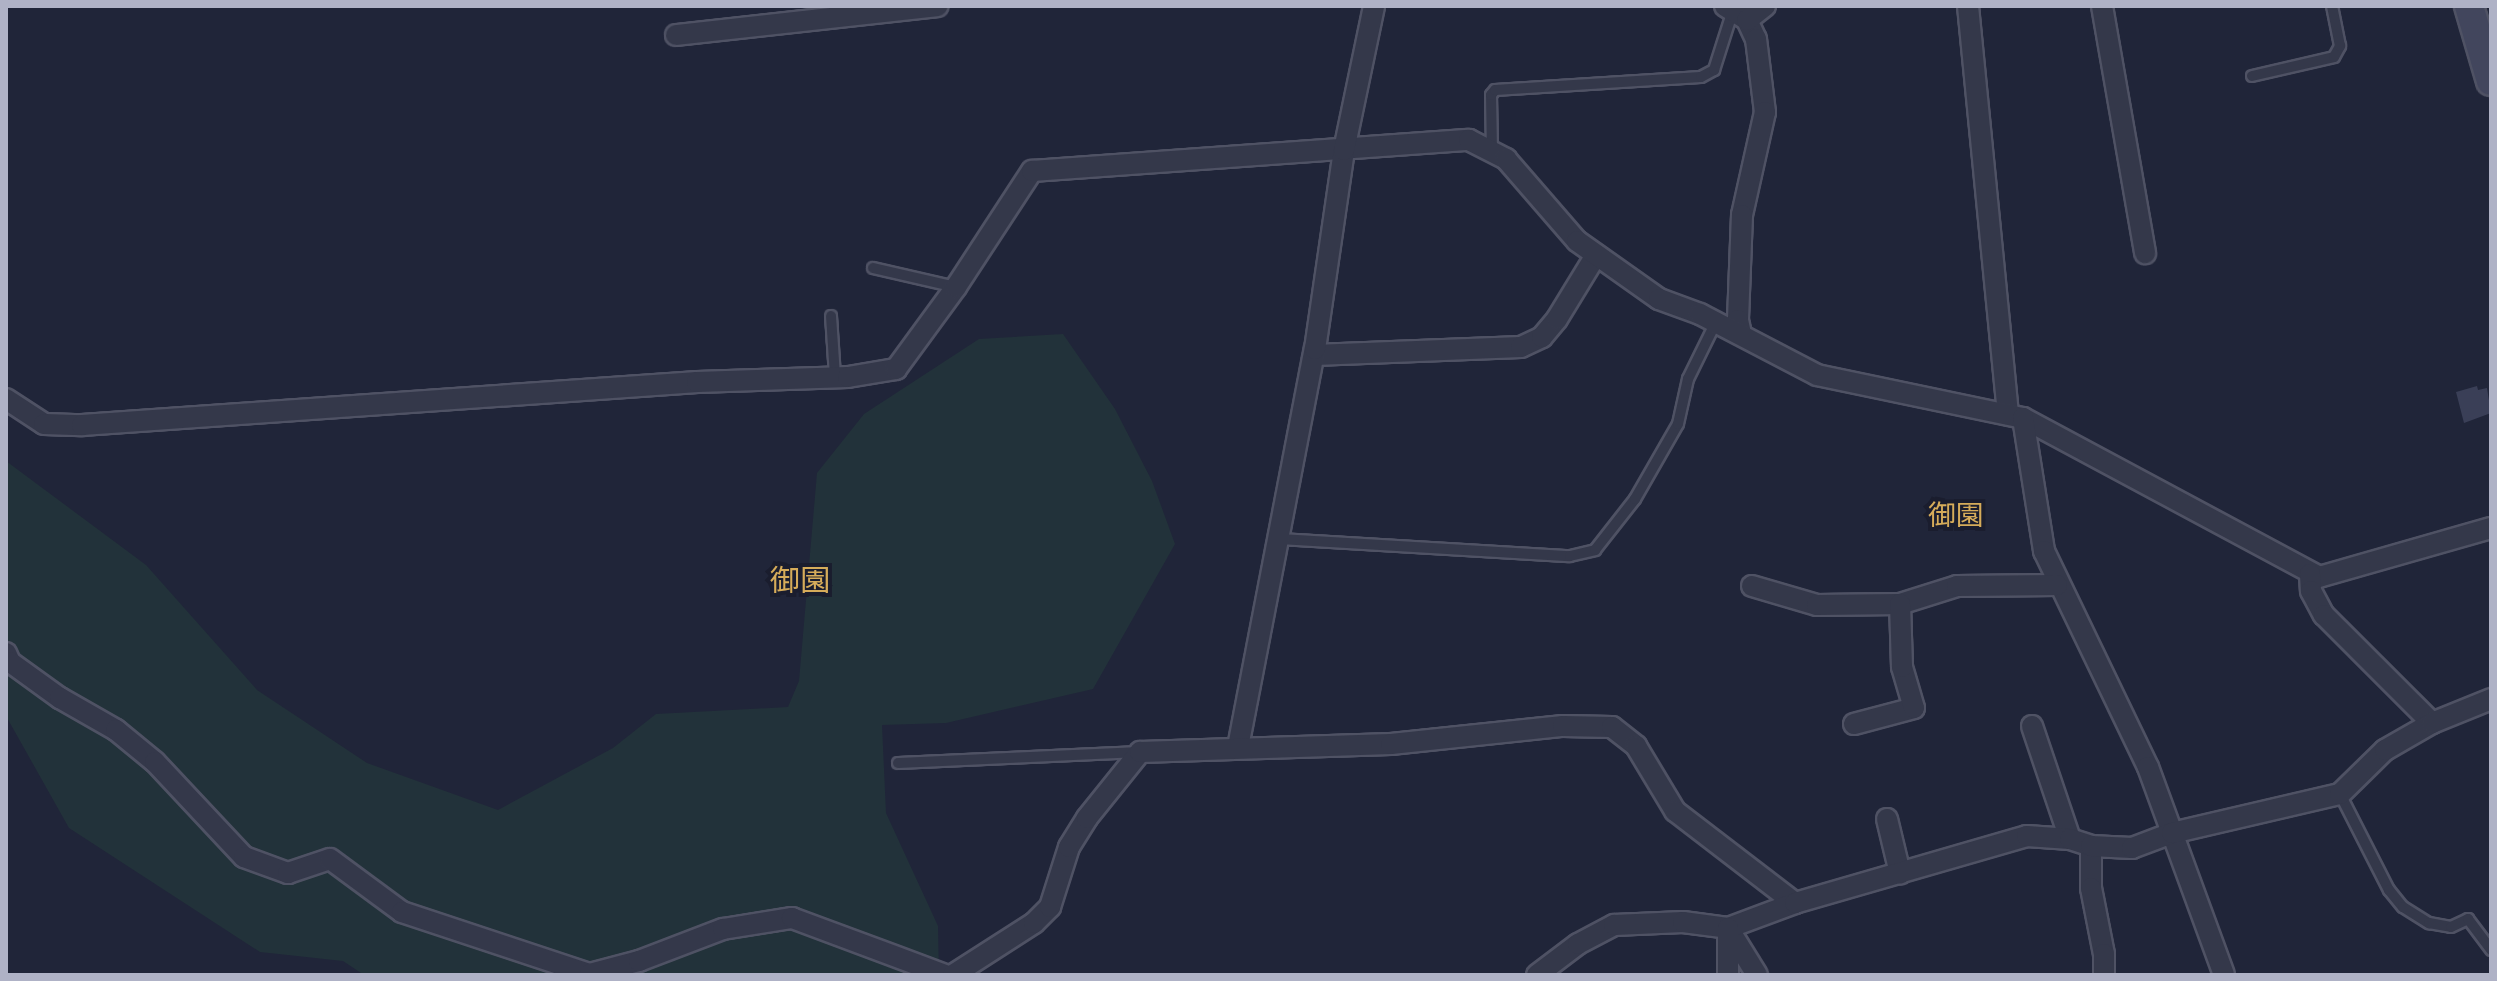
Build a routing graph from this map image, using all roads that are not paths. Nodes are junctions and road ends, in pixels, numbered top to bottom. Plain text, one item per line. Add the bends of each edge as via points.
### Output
1 (937, 6) edge
2 (1374, 6) edge
3 (1765, 6) edge
4 (1968, 6) edge
5 (2102, 6) edge
6 (2332, 6) edge
7 (2469, 6) edge
8 (1735, 12) edge
9 (676, 35) dead end
10 (2252, 76) dead end
11 (2491, 81) edge
12 (1344, 150) junction
13 (1492, 152) junction
14 (2145, 253) dead end
15 (1596, 255) junction
16 (873, 268) dead end
17 (956, 287) junction
18 (831, 316) dead end
19 (1716, 322) junction
20 (1741, 334) junction
21 (1314, 355) junction
22 (835, 377) junction
23 (6, 399) edge
24 (2015, 416) junction
25 (2491, 528) edge
26 (1280, 539) junction
27 (2310, 574) junction
28 (2057, 585) junction
29 (1752, 586) dead end
30 (1900, 604) junction
31 (6, 653) edge
32 (2491, 699) edge
33 (2432, 723) junction
34 (1854, 724) dead end
35 (2032, 726) dead end
36 (1238, 747) junction
37 (1140, 752) junction
38 (898, 763) dead end
39 (2340, 794) junction
40 (1887, 819) dead end
41 (2172, 833) junction
42 (2070, 839) junction
43 (2091, 846) junction
44 (1900, 873) junction
45 (1795, 903) junction
46 (1728, 928) junction
47 (2491, 950) edge
48 (945, 975) edge
49 (953, 975) edge
50 (1537, 975) edge
51 (1728, 975) edge
52 (1757, 975) edge
53 (2104, 975) edge
54 (2224, 975) edge

1 - 9 street
2 - 12 street
3 - 8 street
4 - 24 street
5 - 14 street
6 - 10 lane via 2340,46 2334,57
7 - 11 main road
8 - 13 lane via 1714,70 1701,77 1495,90
8 - 20 street via 1756,39 1765,112 1742,215
12 - 13 street via 1469,140
12 - 17 street via 1032,171
12 - 21 street
13 - 15 street via 1506,159 1577,241
15 - 19 street via 1659,299
15 - 21 street via 1557,319 1542,337 1521,347
16 - 17 lane
17 - 22 street via 896,369
18 - 22 lane
19 - 20 street
19 - 26 lane via 1688,379 1678,424 1635,499 1595,550 1570,556
20 - 24 street via 1817,375
21 - 26 street
22 - 23 street via 82,425 44,424
24 - 27 street via 2080,446
24 - 28 street via 2044,551
25 - 27 street via 2319,577
26 - 36 street
27 - 33 street via 2311,591 2324,615
28 - 30 street via 1957,586
28 - 41 street via 2148,767
29 - 30 street via 1817,605
30 - 34 street via 1902,667 1914,708
31 - 48 street via 10,662 116,730 155,762 244,857 288,873 330,859 402,912 590,974 723,929 792,918
32 - 33 street
33 - 39 street via 2385,750
35 - 42 street
36 - 37 street
36 - 45 street via 1391,744 1563,726 1612,727 1636,746 1675,811
37 - 38 lane
37 - 49 street via 1069,847 1050,907
39 - 41 street
39 - 47 lane via 2403,907 2429,923 2451,927 2468,919
40 - 44 street
41 - 43 street via 2132,848
41 - 54 street
42 - 43 street
42 - 44 street via 2027,836
43 - 53 street via 2091,888
44 - 45 street
45 - 46 street
46 - 50 street via 1683,922 1614,925
46 - 51 street
46 - 52 street

